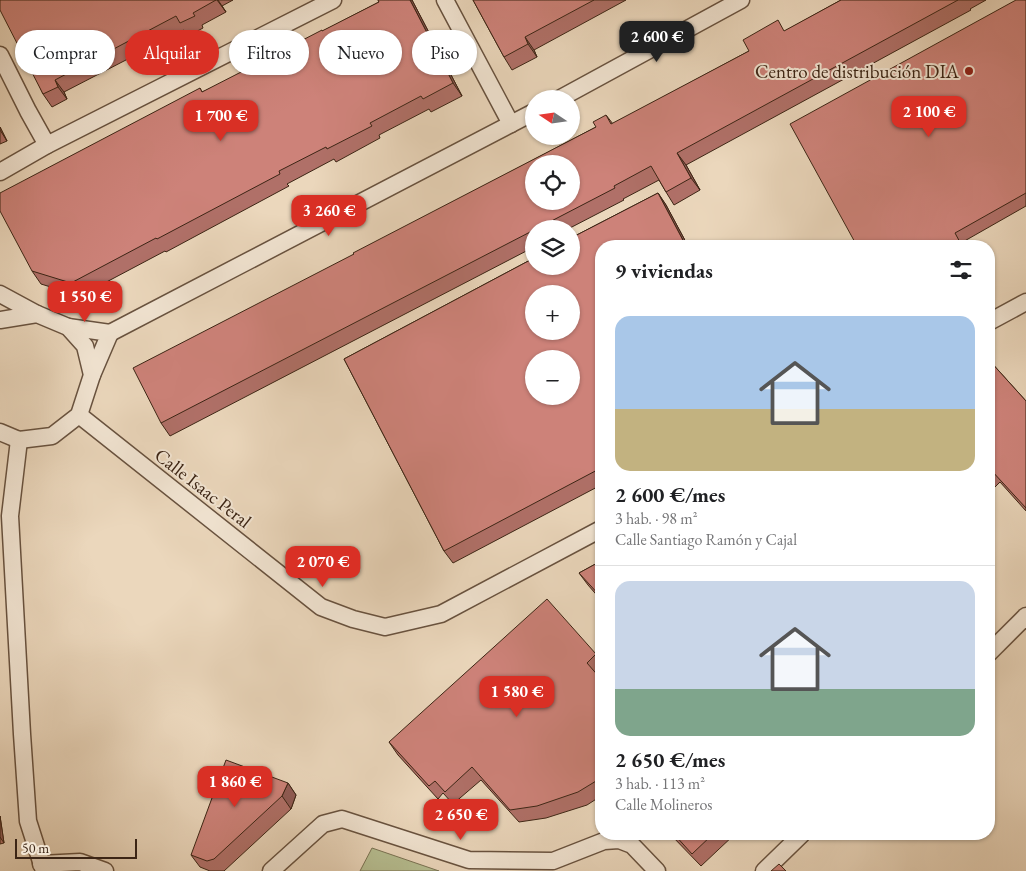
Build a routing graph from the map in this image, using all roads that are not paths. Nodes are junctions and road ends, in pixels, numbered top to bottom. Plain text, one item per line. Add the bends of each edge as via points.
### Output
1 (333, 0) edge
2 (445, 0) edge
3 (741, 0) edge
4 (0, 56) edge
5 (576, 90) edge
6 (525, 117) edge
7 (511, 124) junction
8 (47, 145) junction
9 (0, 172) edge
10 (0, 294) edge
11 (1026, 302) edge
12 (38, 314) junction
13 (995, 319) edge
14 (0, 320) edge
15 (68, 327) junction
16 (110, 333) junction
17 (92, 375) junction
18 (80, 415) junction
19 (0, 432) edge
20 (19, 440) junction
21 (595, 532) edge
22 (1026, 616) edge
23 (995, 647) edge
24 (796, 840) edge
25 (42, 867) edge
26 (105, 871) edge
27 (271, 871) edge
28 (657, 871) edge
29 (764, 871) edge

1 - 8 street
2 - 7 street
3 - 5 street
4 - 8 street
6 - 7 street
7 - 16 street
8 - 9 street
10 - 12 street
11 - 13 street
12 - 14 street
12 - 15 street
15 - 16 street
15 - 17 street via 84,346
16 - 17 street
17 - 18 street
18 - 20 street via 52,436
18 - 21 street, Calle Isaac Peral via 321,607 353,619 385,626 442,614
19 - 20 street
20 - 25 street via 10,516 28,821
22 - 23 street
24 - 29 street
25 - 26 street via 80,862
27 - 28 street via 323,824 342,819 469,860 553,861 604,841 619,840 632,844

